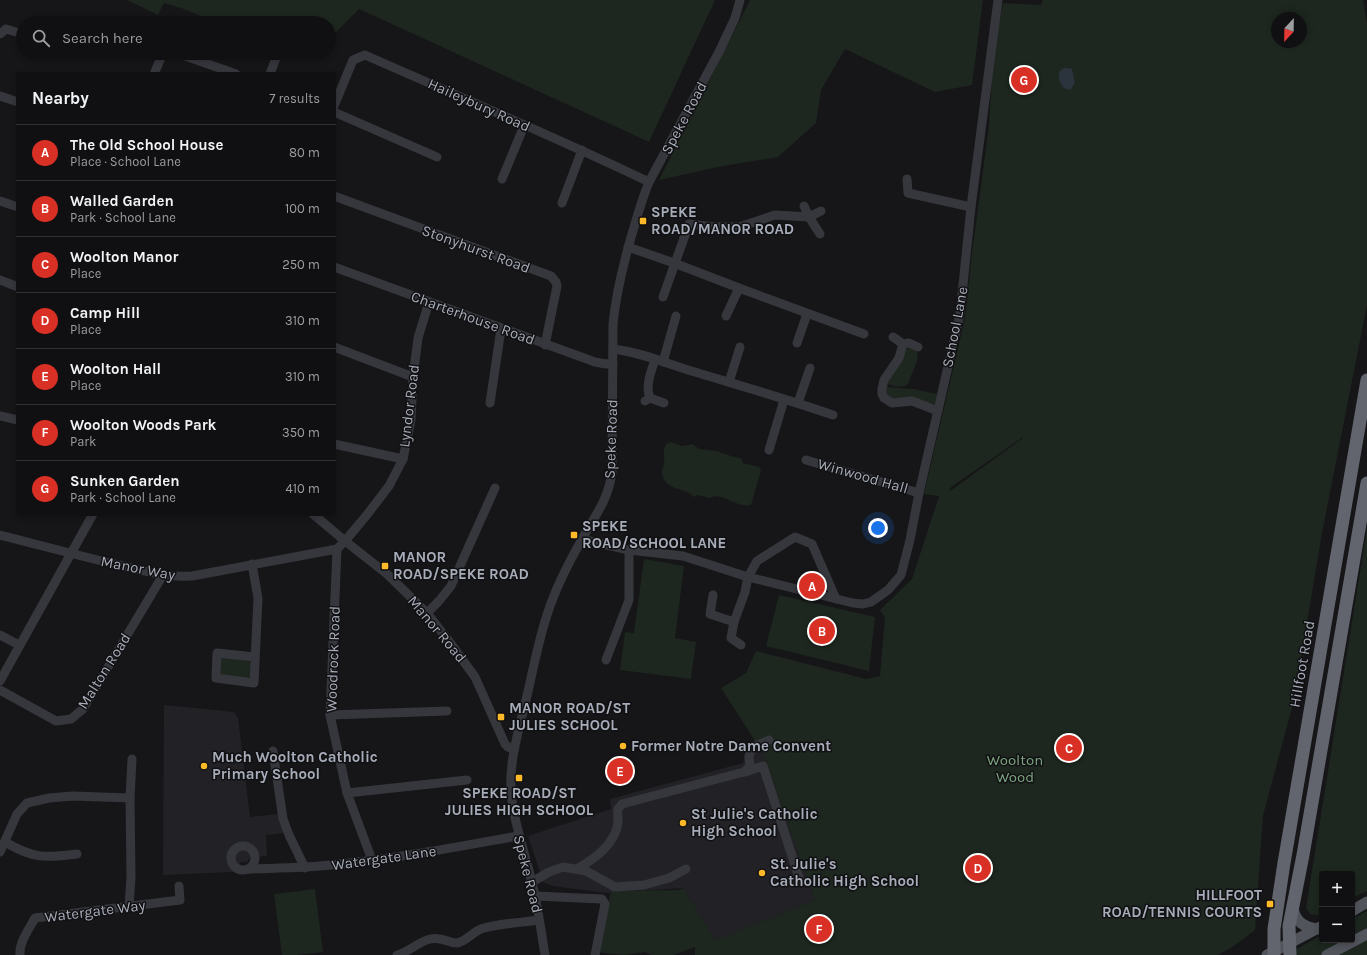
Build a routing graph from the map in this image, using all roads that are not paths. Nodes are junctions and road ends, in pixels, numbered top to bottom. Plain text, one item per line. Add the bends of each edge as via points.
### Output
1 (740, 0) edge
2 (998, 0) edge
3 (16, 32) edge
4 (0, 34) edge
5 (160, 60) edge
6 (197, 60) edge
7 (275, 60) edge
8 (155, 72) edge
9 (230, 72) edge
10 (271, 72) edge
11 (0, 96) edge
12 (16, 101) edge
13 (336, 101) edge
14 (336, 113) edge
15 (524, 126) junction
16 (582, 150) junction
17 (437, 157) dead end
18 (502, 179) dead end
19 (907, 179) dead end
20 (649, 182) junction
21 (336, 197) edge
22 (0, 201) edge
23 (562, 203) dead end
24 (16, 206) edge
25 (804, 206) dead end
26 (971, 207) junction
27 (821, 212) dead end
28 (809, 217) junction
29 (820, 234) dead end
30 (628, 247) junction
31 (674, 263) junction
32 (336, 268) edge
33 (0, 280) edge
34 (16, 286) edge
35 (739, 288) junction
36 (663, 297) dead end
37 (429, 302) junction
38 (807, 314) junction
39 (676, 316) dead end
40 (726, 316) dead end
41 (501, 329) junction
42 (864, 334) dead end
43 (894, 337) dead end
44 (797, 343) dead end
45 (903, 344) junction
46 (545, 345) junction
47 (740, 347) dead end
48 (918, 347) dead end
49 (336, 349) edge
50 (612, 349) junction
51 (659, 361) junction
52 (613, 363) junction
53 (810, 368) dead end
54 (413, 377) junction
55 (1367, 380) edge
56 (729, 382) junction
57 (784, 400) junction
58 (490, 403) dead end
59 (664, 403) dead end
60 (798, 403) junction
61 (938, 411) junction
62 (833, 415) dead end
63 (0, 416) edge
64 (16, 420) edge
65 (336, 444) edge
66 (769, 450) dead end
67 (403, 459) junction
68 (806, 460) dead end
69 (1367, 483) edge
70 (495, 488) dead end
71 (919, 492) junction
72 (92, 516) edge
73 (315, 516) edge
74 (0, 535) edge
75 (581, 539) junction
76 (345, 541) junction
77 (337, 548) junction
78 (629, 550) junction
79 (72, 553) junction
80 (252, 564) junction
81 (163, 575) junction
82 (748, 577) junction
83 (713, 595) dead end
84 (836, 599) junction
85 (427, 613) junction
86 (734, 622) junction
87 (0, 635) edge
88 (19, 645) junction
89 (741, 646) dead end
90 (255, 657) junction
91 (606, 660) dead end
92 (0, 681) edge
93 (0, 690) edge
94 (447, 711) dead end
95 (330, 714) junction
96 (769, 740) dead end
97 (514, 749) junction
98 (273, 751) dead end
99 (132, 759) dead end
100 (744, 772) junction
101 (467, 780) dead end
102 (347, 793) junction
103 (130, 798) junction
104 (518, 836) junction
105 (5, 842) junction
106 (0, 852) edge
107 (77, 854) dead end
108 (372, 860) junction
109 (305, 868) junction
110 (249, 869) dead end
111 (577, 869) junction
112 (686, 869) dead end
113 (800, 881) dead end
114 (532, 882) junction
115 (179, 886) dead end
116 (535, 896) junction
117 (1367, 902) edge
118 (129, 906) junction
119 (1292, 909) junction
120 (1355, 909) edge
121 (539, 920) junction
122 (1319, 928) edge
123 (1367, 934) edge
124 (1290, 949) edge
125 (1272, 954) edge
126 (20, 955) edge
127 (397, 955) edge
128 (545, 955) edge
129 (595, 955) edge
130 (1327, 955) edge

1 - 20 street, Speke Road via 735,18 719,52
2 - 26 street, School Lane
3 - 4 street via 6,29
5 - 8 street
6 - 9 street
7 - 10 street
11 - 12 street
13 - 15 street, Haileybury Road via 353,60 365,55
14 - 17 street
15 - 16 street, Haileybury Road
15 - 18 street
16 - 20 street, Haileybury Road
16 - 23 street
19 - 26 street via 908,192
20 - 30 street, Speke Road
21 - 46 street, Stonyhurst Road via 551,276 557,286
22 - 24 street
25 - 28 street
26 - 61 street, School Lane via 960,314
27 - 28 street
28 - 29 street
28 - 31 street via 775,214 739,227 689,224
30 - 31 street
30 - 50 street, Speke Road via 618,281
31 - 35 street
31 - 36 street
32 - 37 street, Charterhouse Road
33 - 34 street
35 - 38 street
35 - 40 street
37 - 41 street, Charterhouse Road
37 - 54 street, Lyndor Road via 418,338
38 - 42 street
38 - 44 street
39 - 51 street
41 - 46 street, Charterhouse Road
41 - 58 street
43 - 45 street
45 - 48 street via 910,343
45 - 61 street via 899,358 884,380 884,398 892,403 912,401
46 - 52 street, Charterhouse Road via 595,362
47 - 56 street
49 - 54 street
50 - 51 street
50 - 52 street, Speke Road
51 - 56 street
51 - 59 street via 649,382 648,400
52 - 75 street, Speke Road via 610,484 603,503
53 - 60 street
54 - 67 street, Lyndor Road via 411,420
55 - 125 highway, Hillfoot Road via 1284,863
56 - 57 street
57 - 60 street
57 - 66 street
60 - 62 street
61 - 71 street, School Lane
63 - 64 street
65 - 67 street
67 - 76 street, Lyndor Road via 389,486
68 - 71 street, Winwood Hall
69 - 119 highway
70 - 85 street via 451,586
71 - 84 street, School Lane via 901,575 888,590 871,602 858,604
72 - 79 street
73 - 76 street, Manor Road
74 - 79 street, Manor Way
75 - 78 street, School Lane
75 - 97 street, Speke Road via 563,575 540,637
76 - 77 street
76 - 85 street, Manor Road via 388,574
77 - 80 street, Manor Way
77 - 95 street, Woodrock Road
78 - 82 street, School Lane via 683,556
78 - 91 street via 629,600
79 - 81 street, Manor Way
79 - 88 street
80 - 81 street, Manor Way via 192,576
80 - 90 street via 258,598
81 - 93 street, Malton Road via 83,709 71,719 56,721
82 - 84 street, School Lane
82 - 84 street via 757,561 794,536 812,544
82 - 86 street
83 - 86 street via 710,614
85 - 97 street, Manor Road via 475,677 505,744
86 - 89 street via 731,638
87 - 88 street
88 - 92 street
90 - 90 street via 254,683 216,678 217,653
94 - 95 street
95 - 102 street, Woodrock Road
96 - 100 street via 753,747 749,756 750,766
97 - 104 street, Speke Road via 511,781
98 - 109 street via 283,819
99 - 103 street
100 - 111 street via 622,804 618,809 618,823 610,842 600,854
100 - 113 street via 763,766
101 - 102 street
102 - 108 street, Woodrock Road
103 - 105 street via 73,796 27,803 17,814
103 - 118 street
104 - 108 street, Watergate Lane
104 - 114 street, Speke Road
105 - 106 street
105 - 107 street via 27,854
108 - 109 street, Watergate Lane
109 - 110 street, Watergate Lane
111 - 112 street via 586,871 615,887 658,882
111 - 114 street via 563,867
114 - 116 street, Speke Road
115 - 118 street, Watergate Way via 180,900
116 - 121 street, Speke Road
116 - 129 street via 602,899 606,904
117 - 120 main road
118 - 126 street, Watergate Way via 35,918 20,949
119 - 122 main road via 1300,923
119 - 124 highway via 1289,926
121 - 127 street via 485,928 459,942 432,938
121 - 128 street, Speke Road
122 - 124 main road
123 - 130 main road
124 - 125 main road

